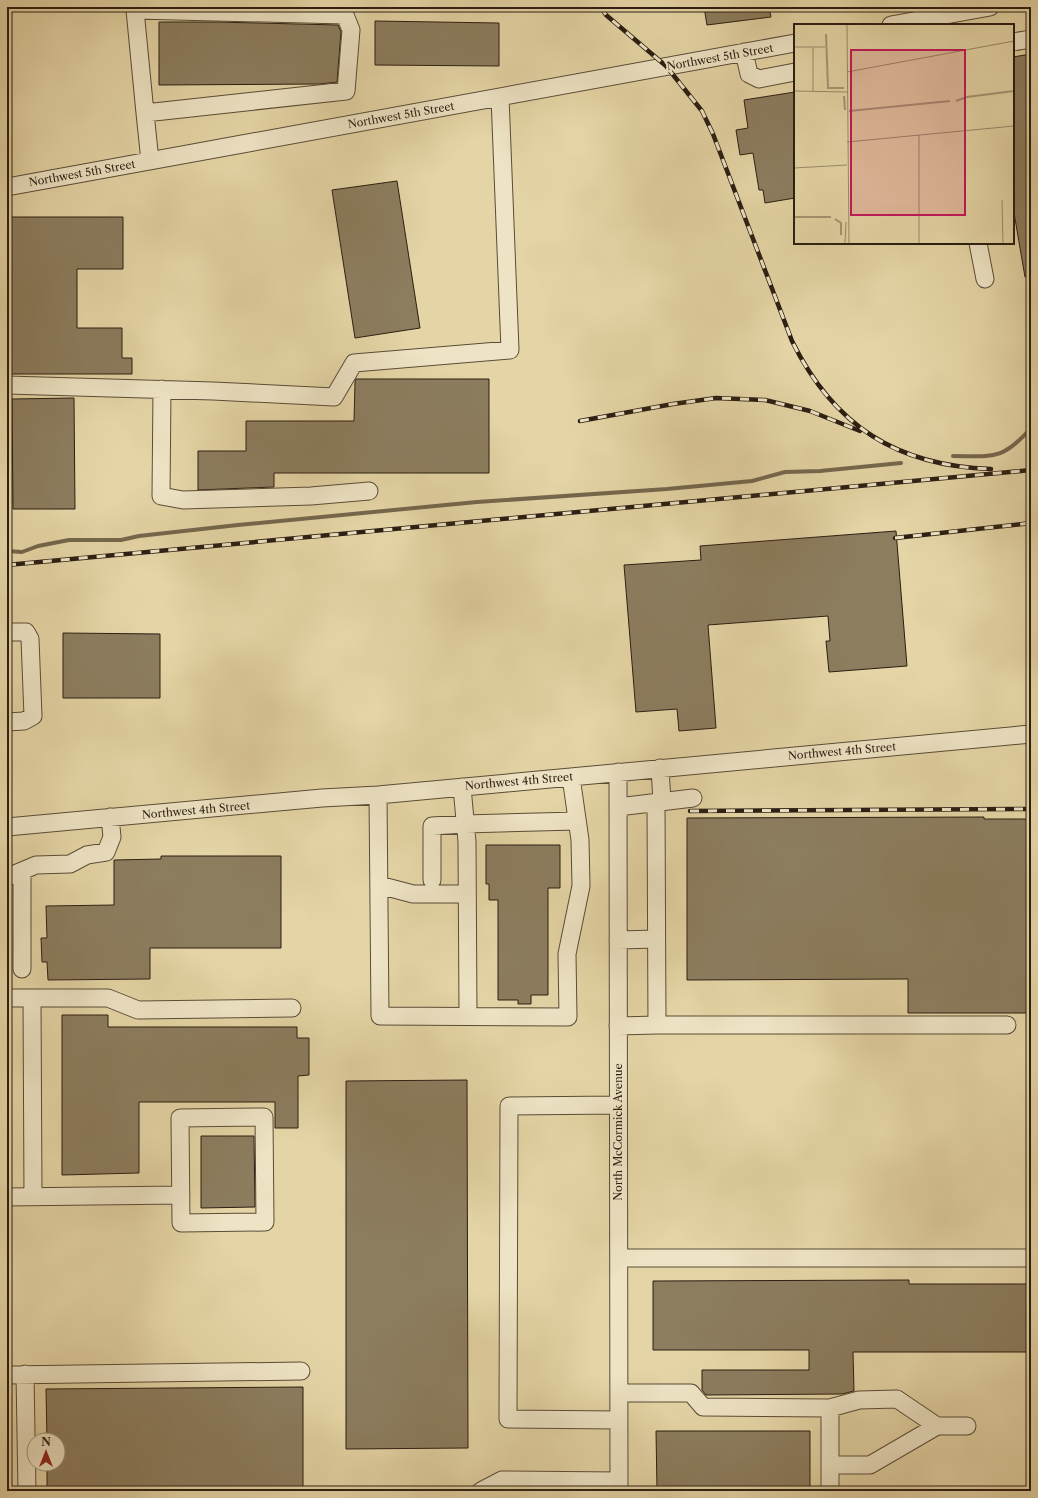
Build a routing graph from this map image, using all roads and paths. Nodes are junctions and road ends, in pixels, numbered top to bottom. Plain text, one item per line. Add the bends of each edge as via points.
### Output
1 (990, 7) edge
2 (918, 13) edge
3 (937, 21) edge
4 (894, 24) edge
5 (1031, 39) edge
6 (1014, 42) edge
7 (794, 43) edge
8 (744, 52) junction
9 (794, 72) edge
10 (500, 97) junction
11 (145, 113) junction
12 (150, 161) junction
13 (7, 187) edge
14 (978, 244) edge
15 (985, 279) dead end
16 (7, 385) edge
17 (162, 390) junction
18 (369, 491) dead end
19 (7, 632) edge
20 (7, 722) edge
21 (1031, 734) edge
22 (660, 768) junction
23 (618, 772) junction
24 (571, 777) junction
25 (462, 787) junction
26 (378, 795) junction
27 (693, 798) dead end
28 (659, 802) junction
29 (618, 807) junction
30 (110, 817) junction
31 (578, 821) junction
32 (465, 824) junction
33 (7, 827) edge
34 (15, 874) edge
35 (432, 880) dead end
36 (379, 885) junction
37 (467, 894) junction
38 (656, 939) junction
39 (618, 940) junction
40 (22, 969) dead end
41 (7, 998) edge
42 (32, 998) junction
43 (292, 1008) dead end
44 (468, 1016) junction
45 (656, 1025) junction
46 (1007, 1025) dead end
47 (618, 1026) junction
48 (618, 1105) junction
49 (181, 1195) junction
50 (7, 1197) edge
51 (33, 1197) junction
52 (619, 1258) junction
53 (1031, 1258) edge
54 (301, 1371) dead end
55 (7, 1374) edge
56 (25, 1374) junction
57 (619, 1393) junction
58 (830, 1408) junction
59 (619, 1420) junction
60 (937, 1426) junction
61 (967, 1426) dead end
62 (830, 1464) junction
63 (592, 1486) edge
64 (619, 1486) edge
65 (27, 1491) edge
66 (480, 1491) edge
67 (830, 1491) edge

1 - 3 street
2 - 3 street
2 - 4 street
5 - 6 street
7 - 8 street, Northwest 5th Street
8 - 9 street via 749,74 759,79
8 - 10 street, Northwest 5th Street
10 - 12 street, Northwest 5th Street
10 - 17 street via 510,350 354,363 334,397
11 - 11 street via 135,10 345,14 351,30 346,91
11 - 12 street
12 - 13 street, Northwest 5th Street
14 - 15 street
16 - 17 street
17 - 18 street via 160,496 183,500 311,496
19 - 20 street via 26,632 30,639 33,716 24,721
21 - 22 street, Northwest 4th Street
22 - 23 street, Northwest 4th Street
22 - 28 street
23 - 24 street, Northwest 4th Street
23 - 29 street, North McCormick Avenue
24 - 25 street, Northwest 4th Street
24 - 31 street
25 - 26 street, Northwest 4th Street
25 - 32 street
26 - 30 street, Northwest 4th Street
26 - 36 street
27 - 28 street
28 - 29 street
28 - 38 street
29 - 39 street, North McCormick Avenue
30 - 33 street, Northwest 4th Street
30 - 34 street via 112,837 106,852 87,855 70,864 36,865
31 - 32 street
31 - 44 street via 581,886 567,954 568,1017
32 - 35 street via 432,826
32 - 37 street
34 - 40 street
36 - 37 street via 412,894
36 - 44 street via 380,1016
37 - 44 street
38 - 39 street
38 - 45 street
39 - 47 street, North McCormick Avenue
41 - 42 street
42 - 43 street via 108,998 138,1010
42 - 51 street
45 - 46 street
45 - 47 street
47 - 48 street, North McCormick Avenue
48 - 52 street, North McCormick Avenue
48 - 59 street via 509,1106 508,1419
49 - 49 street via 180,1118 264,1117 265,1222 181,1222
49 - 51 street
50 - 51 street
52 - 53 street
52 - 57 street, North McCormick Avenue
54 - 56 street
55 - 56 street
56 - 65 street
57 - 58 street via 691,1392 703,1407
57 - 59 street, North McCormick Avenue
58 - 60 street via 859,1400 897,1399
58 - 62 street
59 - 64 street, North McCormick Avenue
60 - 61 street
60 - 62 street via 870,1465
62 - 67 street
63 - 64 street
63 - 66 street via 502,1480

